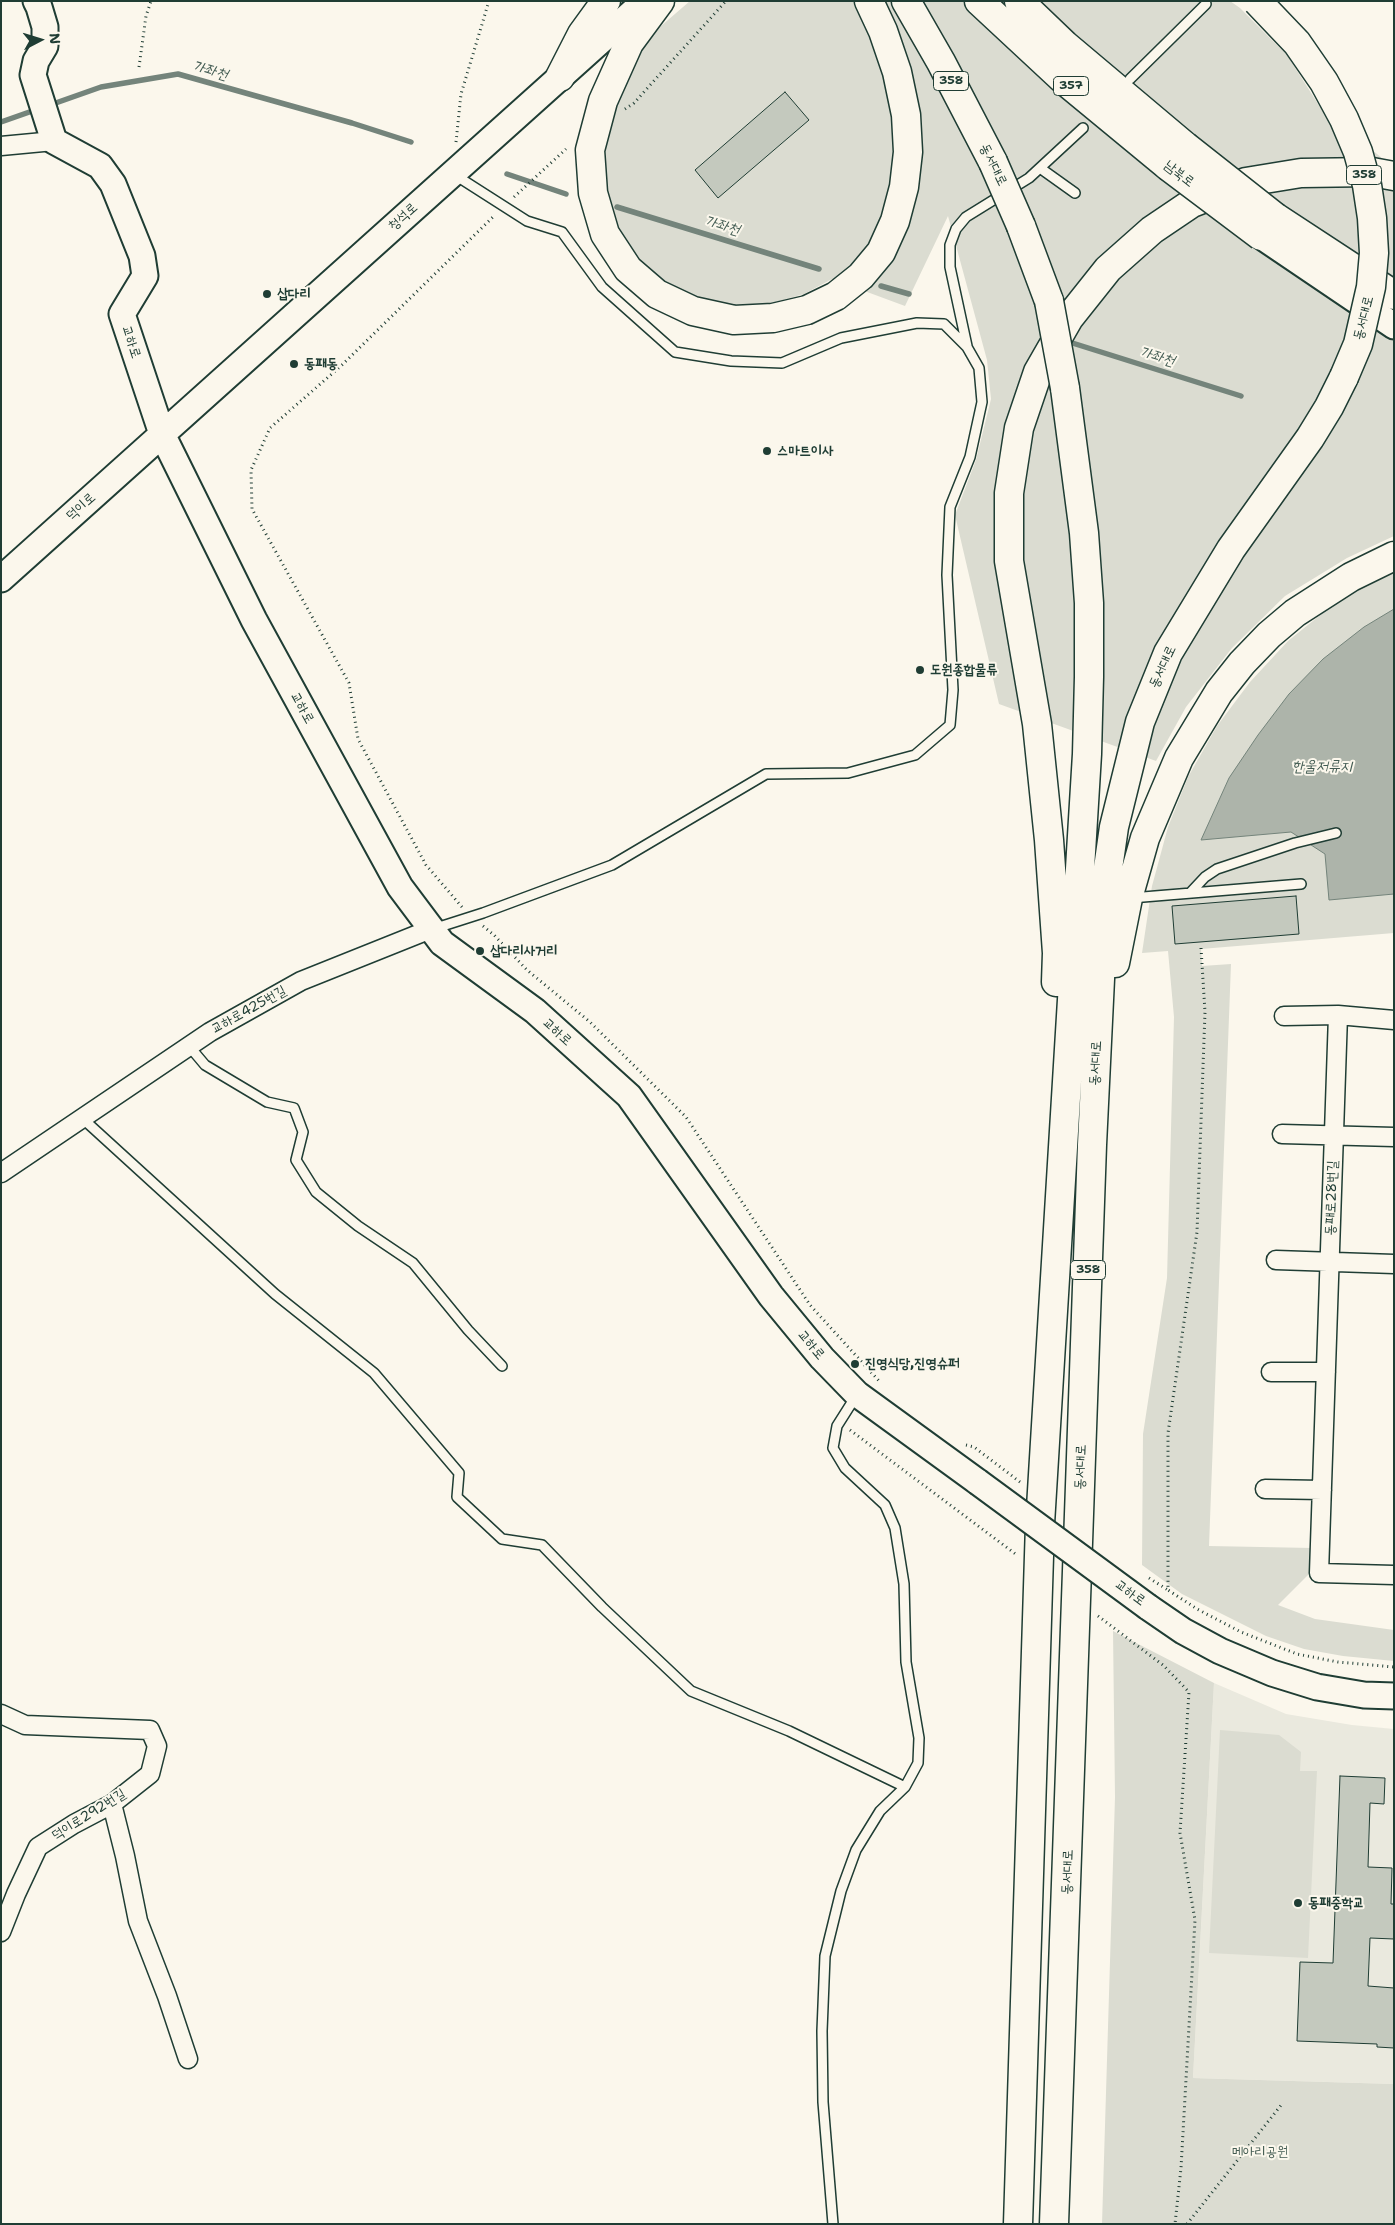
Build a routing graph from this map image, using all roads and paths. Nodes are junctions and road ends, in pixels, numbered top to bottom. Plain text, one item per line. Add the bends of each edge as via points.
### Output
1 (36, 1) edge
2 (151, 1) edge
3 (489, 1) edge
4 (606, 1) edge
5 (645, 1) edge
6 (660, 1) edge
7 (726, 1) edge
8 (869, 1) edge
9 (906, 1) edge
10 (979, 1) edge
11 (1019, 1) edge
12 (1257, 1) edge
13 (1206, 4) dead end
14 (139, 67) dead end
15 (560, 77) junction
16 (1130, 79) dead end
17 (1083, 128) dead end
18 (595, 129) junction
19 (54, 141) junction
20 (1, 146) edge
21 (1176, 156) junction
22 (1040, 168) junction
23 (453, 173) junction
24 (1394, 176) edge
25 (1075, 193) dead end
26 (504, 206) junction
27 (1268, 227) junction
28 (1394, 295) edge
29 (1394, 326) edge
30 (967, 347) junction
31 (162, 434) junction
32 (1394, 556) edge
33 (1, 579) edge
34 (1336, 833) dead end
35 (1301, 884) dead end
36 (1190, 893) junction
37 (1128, 898) junction
38 (471, 917) junction
39 (431, 929) junction
40 (1200, 948) dead end
41 (1338, 1015) junction
42 (1284, 1016) dead end
43 (1394, 1020) edge
44 (189, 1046) junction
45 (82, 1118) junction
46 (1282, 1134) dead end
47 (1334, 1135) junction
48 (1394, 1137) edge
49 (1092, 1145) junction
50 (1, 1173) edge
51 (1276, 1260) dead end
52 (1330, 1262) junction
53 (1394, 1264) edge
54 (1049, 1355) junction
55 (502, 1366) dead end
56 (1271, 1372) dead end
57 (1326, 1372) junction
58 (882, 1384) dead end
59 (857, 1394) junction
60 (840, 1422) junction
61 (965, 1445) dead end
62 (1265, 1489) dead end
63 (1322, 1490) junction
64 (1041, 1498) junction
65 (1038, 1571) junction
66 (1143, 1574) dead end
67 (1394, 1574) edge
68 (1168, 1590) junction
69 (1077, 1600) junction
70 (1394, 1667) edge
71 (1394, 1696) edge
72 (1, 1714) edge
73 (905, 1786) junction
74 (1071, 1787) junction
75 (112, 1804) junction
76 (1, 1932) edge
77 (188, 2059) dead end
78 (1282, 2104) dead end
79 (832, 2224) edge
80 (1018, 2224) edge
81 (1054, 2224) edge
82 (1067, 2224) edge
83 (1175, 2224) edge
84 (1187, 2224) edge

1 - 19 street via 45,27 45,46 36,61 33,75
2 - 14 path
3 - 23 path via 460,94
4 - 15 main road via 582,34
5 - 15 street, 청석로
6 - 18 main road via 629,43 603,101
7 - 18 path via 634,103
8 - 18 main road via 897,72 906,115 908,152 904,187 895,221 881,252 861,276 836,296 807,310 773,318 734,320 693,311 657,294 628,269 605,234 593,193 590,150
9 - 54 main road, 동서대로 / 358, bridge via 993,162 1022,226 1049,301 1065,388 1084,533 1089,603 1087,754
10 - 21 main road, 남북로 / 357 via 1065,81
11 - 21 main road, 남북로 / 357
12 - 49 main road, 동서대로 / 358, bridge via 1297,43 1324,82 1358,152 1372,218 1374,253 1371,287 1358,344 1329,406 1190,614 1168,653 1140,722 1114,827 1104,896
13 - 16 lane
15 - 23 street, 청석로
17 - 22 lane
18 - 26 path via 571,145
19 - 20 street
19 - 31 street, 교하로 via 100,166 112,184 142,256 145,276 122,314
21 - 27 main road, 남북로 / 357, bridge
22 - 25 lane
22 - 30 lane via 966,217 956,229 950,245 950,267
23 - 26 lane
23 - 31 street, 청석로
24 - 54 main road via 1372,172 1301,173 1246,182 1192,203 1152,230 1108,269 1069,318 1038,372 1020,428 1009,493 1009,560 1037,724 1057,953
26 - 30 lane via 527,221 562,232 602,287 675,352 731,361 782,363 841,338 917,323 944,324
26 - 38 path via 342,365 270,428 251,470 252,509 349,683 358,738 426,865
27 - 28 main road, 남북로 / 357
27 - 29 street, 남북로 / 357
30 - 38 lane via 979,368 982,402 970,457 950,506 947,575 953,690 950,725 915,755 848,772 766,774 612,865
31 - 33 street, 덕이로
31 - 39 street, 교하로 via 254,620 400,887
32 - 37 main road via 1350,577 1295,613 1269,635 1218,692 1192,733 1167,784 1145,838
34 - 36 lane via 1218,869
35 - 36 lane
36 - 37 lane
37 - 49 main road via 1113,970
38 - 39 lane
38 - 58 path via 494,935 526,970 590,1022 686,1117 810,1305
39 - 44 street, 교하로425번길 via 301,981
39 - 59 street, 교하로 via 442,942 535,1011 629,1096 771,1296 822,1358
40 - 68 path via 1205,1012 1197,1232 1168,1433
41 - 42 street
41 - 43 street
41 - 47 street, 동패로28번길
44 - 45 street, 교하로425번길
44 - 55 lane via 205,1065 267,1102 294,1108 303,1132 296,1160 316,1192 358,1226 413,1263
45 - 50 street
45 - 73 lane via 275,1294 374,1373 459,1473 457,1497 502,1539 542,1545 691,1691 789,1731
46 - 47 street
47 - 48 street
47 - 52 street, 동패로28번길
49 - 69 main road, 동서대로 / 358
51 - 52 street
52 - 53 street
52 - 57 street, 동패로28번길
54 - 64 main road, 동서대로 / 358
56 - 57 street
57 - 63 street, 동패로28번길
59 - 60 lane
59 - 71 street, 교하로, bridge via 1148,1607 1220,1651 1272,1673 1317,1687
60 - 65 path
60 - 73 lane via 833,1448 845,1468 884,1504 895,1528 904,1584 906,1662 919,1738 918,1763
61 - 64 path via 974,1447
62 - 63 street
63 - 67 street, 동패로28번길 via 1319,1573
64 - 65 main road, 동서대로 / 358
65 - 80 main road, 동서대로 / 358
66 - 68 path
68 - 70 path via 1196,1609 1241,1632 1297,1654
69 - 74 main road, 동서대로 / 358
69 - 83 path via 1163,1665 1189,1692 1180,1833 1195,1920
72 - 75 street, 덕이로292번길 via 25,1725 150,1730 157,1746 150,1774
73 - 79 lane via 880,1811 856,1850 841,1891 825,1956 823,2102
74 - 81 main road, 동서대로 / 358
74 - 82 main road
75 - 76 street, 덕이로292번길 via 38,1847
75 - 77 street via 138,1922
78 - 84 path

